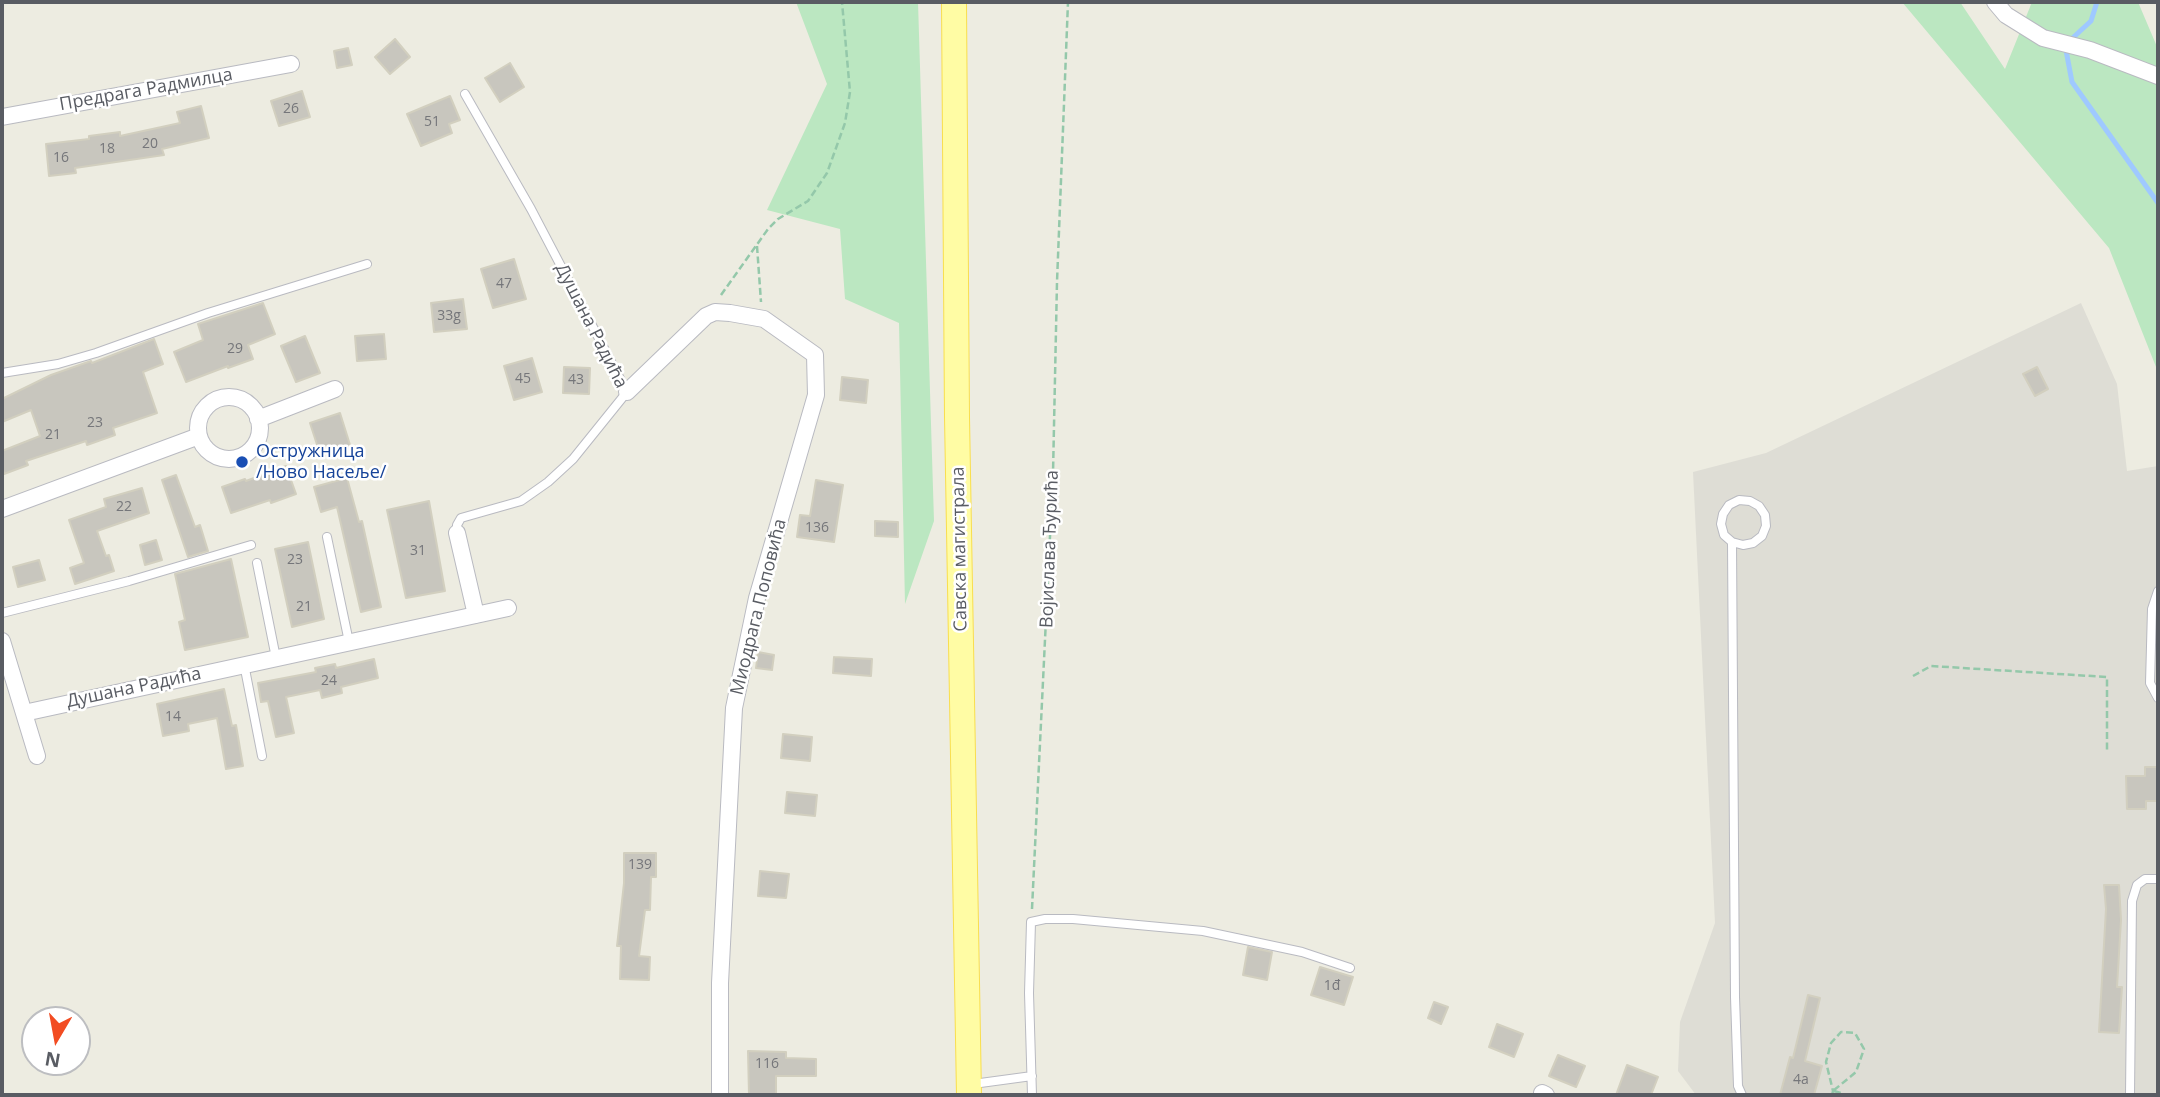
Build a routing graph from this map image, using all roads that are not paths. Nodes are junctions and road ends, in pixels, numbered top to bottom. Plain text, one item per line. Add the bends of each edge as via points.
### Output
1 (954, 2) edge
2 (1995, 2) edge
3 (291, 64) dead end
4 (2158, 76) edge
5 (465, 94) dead end
6 (2, 117) edge
7 (367, 264) dead end
8 (2, 373) edge
9 (335, 389) dead end
10 (627, 392) junction
11 (258, 419) junction
12 (199, 436) junction
13 (2, 509) edge
14 (457, 533) joint
15 (327, 537) dead end
16 (1732, 542) junction
17 (251, 545) dead end
18 (257, 563) dead end
19 (2158, 592) edge
20 (508, 608) dead end
21 (2, 612) edge
22 (476, 615) junction
23 (2, 640) edge
24 (349, 642) junction
25 (276, 658) junction
26 (244, 664) junction
27 (2158, 698) edge
28 (24, 713) junction
29 (37, 756) dead end
30 (262, 756) dead end
31 (2158, 879) edge
32 (1350, 968) dead end
33 (1032, 1076) junction
34 (968, 1090) edge
35 (720, 1095) edge
36 (1032, 1095) edge
37 (1742, 1095) edge
38 (2130, 1095) edge

1 - 34 main road, Савска магистрала
2 - 4 street via 2006,15 2043,38 2091,50
3 - 6 street, Предрага Радмилца
5 - 10 lane, Душана Радића via 531,208
7 - 8 lane via 96,353
9 - 11 street
10 - 14 lane, Душана Радића via 573,459 548,482 521,501 461,518
10 - 35 street, Миодрага Поповића via 715,312 764,319 815,355 816,395 757,598 734,708 720,983
11 - 12 street via 247,403 220,398 199,418
11 - 12 street via 258,438 237,457 228,459 210,452
12 - 13 street
14 - 22 street, Душана Радића
15 - 24 lane
16 - 16 lane via 1721,524 1729,505 1739,500 1759,506 1765,515 1762,536 1754,543
16 - 37 lane via 1735,997
17 - 21 lane
18 - 25 lane
19 - 27 lane via 2152,609 2151,684
20 - 22 street, Душана Радића
22 - 24 street, Душана Радића
23 - 28 street
24 - 25 street, Душана Радића
25 - 26 street, Душана Радића
26 - 28 street, Душана Радића
26 - 30 lane
28 - 29 street
31 - 38 lane via 2137,884 2132,901
32 - 33 lane via 1302,952 1203,931 1057,919 1031,922
33 - 34 lane
33 - 36 lane

